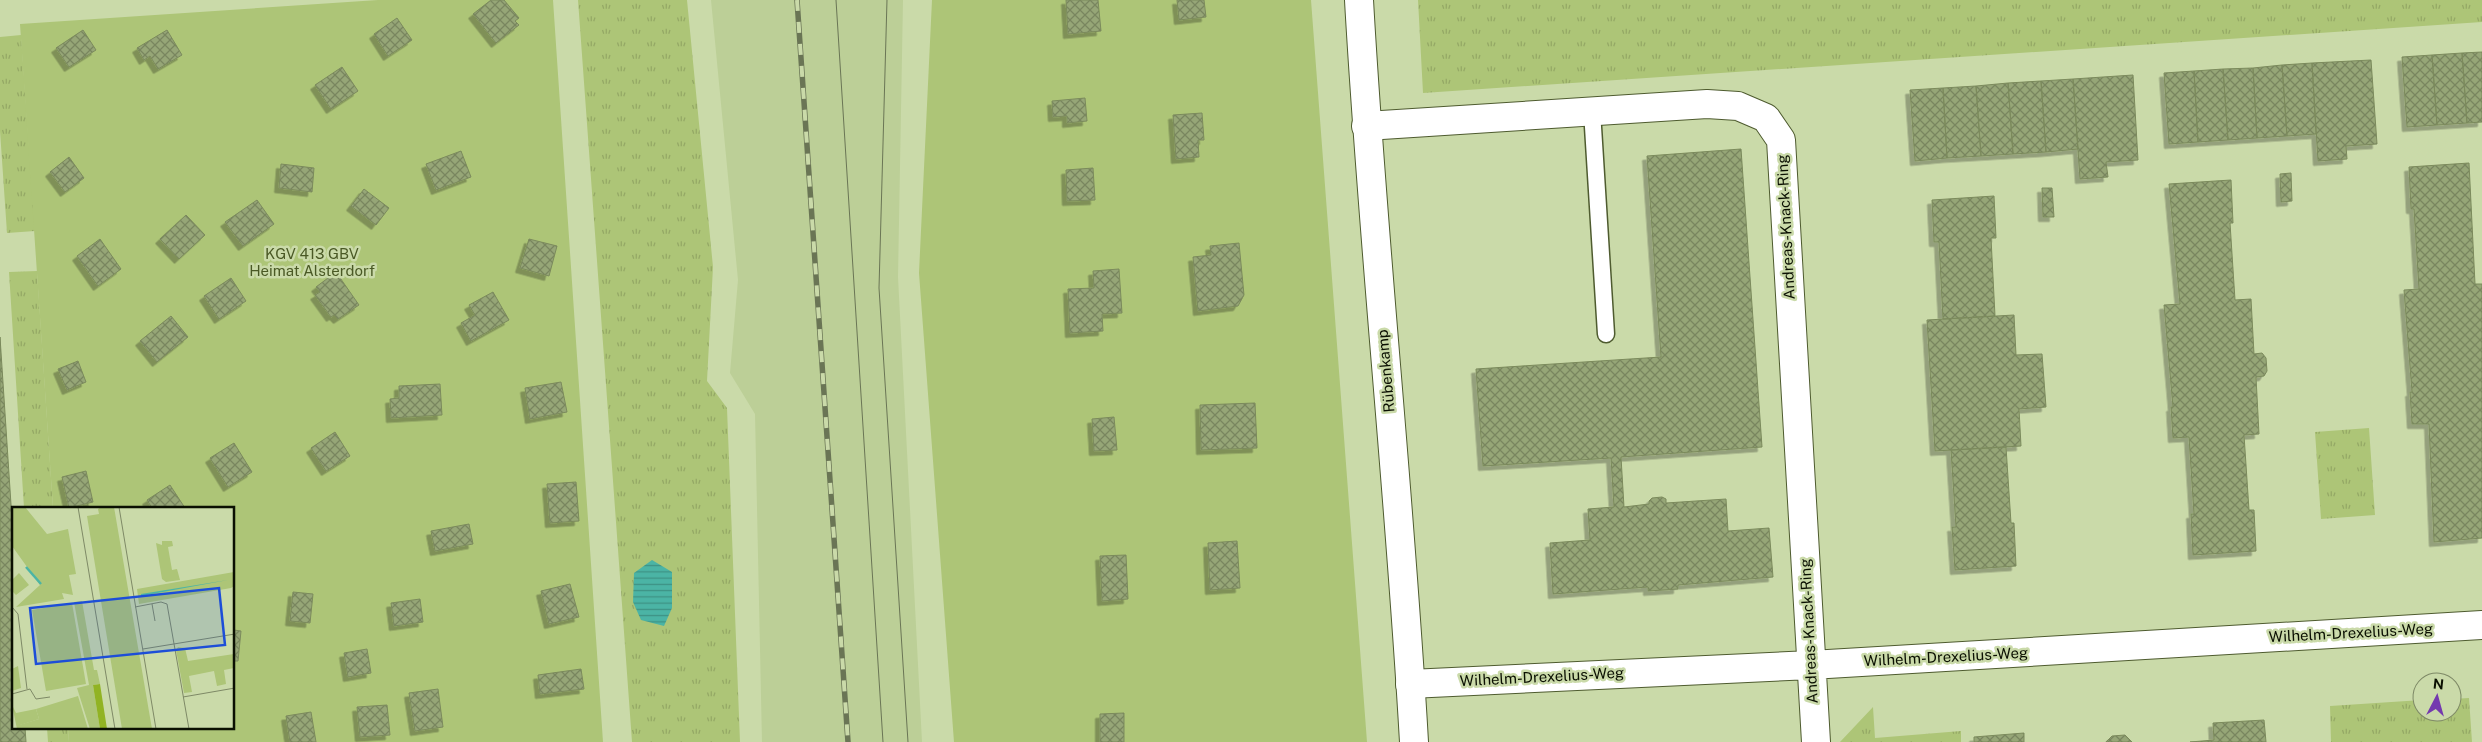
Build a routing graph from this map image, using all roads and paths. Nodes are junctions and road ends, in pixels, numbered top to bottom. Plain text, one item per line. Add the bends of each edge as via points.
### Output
1 (1359, 0) edge
2 (1592, 111) junction
3 (1366, 126) junction
4 (1606, 334) dead end
5 (2482, 625) edge
6 (1811, 665) junction
7 (1410, 684) junction
8 (1414, 742) edge
9 (1816, 742) edge

1 - 3 street, Rübenkamp
2 - 3 street, Andreas-Knack-Ring
2 - 4 lane
2 - 6 street, Andreas-Knack-Ring via 1706,104 1738,106 1766,118 1781,140
3 - 7 street, Rübenkamp
5 - 6 street, Wilhelm-Drexelius-Weg
6 - 7 street, Wilhelm-Drexelius-Weg
6 - 9 street, Andreas-Knack-Ring
7 - 8 street, Rübenkamp

